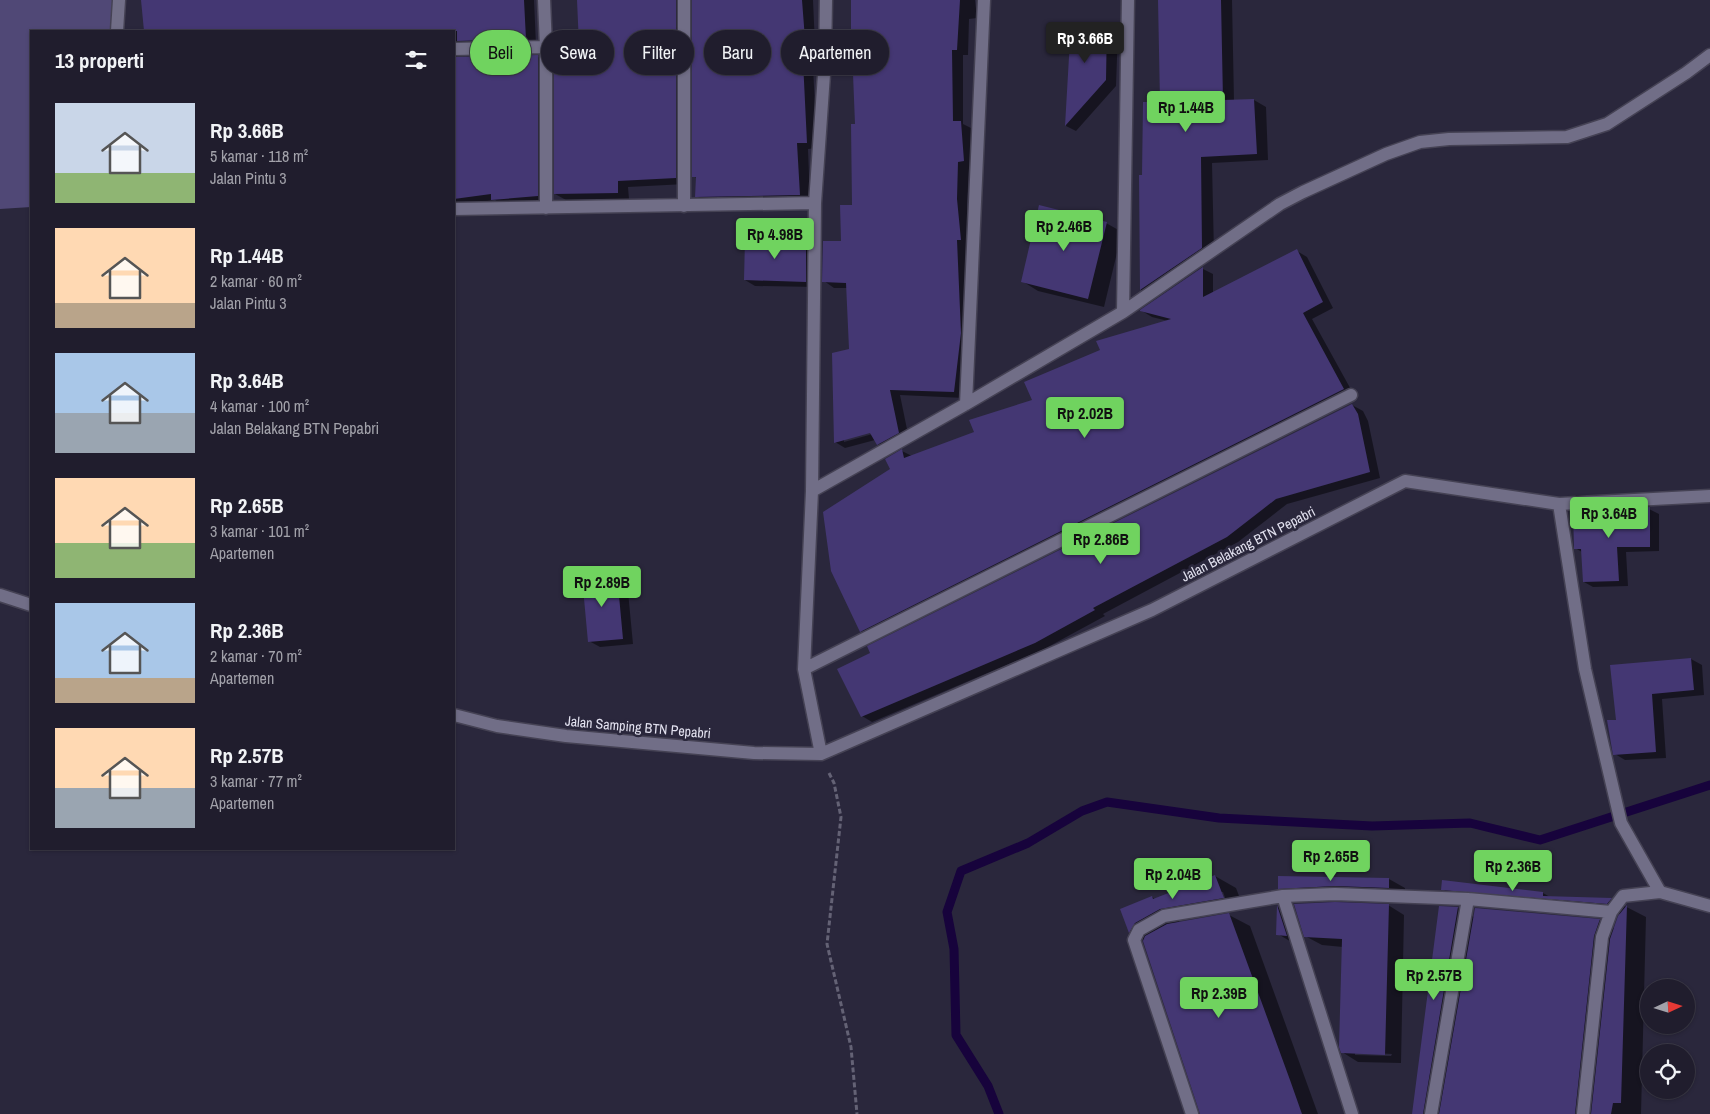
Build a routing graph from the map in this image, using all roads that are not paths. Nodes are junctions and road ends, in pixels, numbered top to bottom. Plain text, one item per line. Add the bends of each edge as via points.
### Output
1 (119, 0) edge
2 (544, 0) edge
3 (684, 0) edge
4 (826, 0) edge
5 (984, 0) edge
6 (1128, 0) edge
7 (117, 30) edge
8 (545, 30) edge
9 (541, 47) edge
10 (455, 49) edge
11 (1710, 55) edge
12 (546, 75) edge
13 (815, 203) junction
14 (684, 206) junction
15 (546, 208) junction
16 (455, 209) edge
17 (1124, 312) junction
18 (1351, 395) dead end
19 (966, 404) junction
20 (812, 491) junction
21 (1710, 496) edge
22 (1558, 504) junction
23 (0, 594) edge
24 (30, 605) edge
25 (804, 669) junction
26 (455, 715) edge
27 (821, 754) junction
28 (1660, 892) junction
29 (1283, 896) junction
30 (1468, 899) junction
31 (1710, 906) edge
32 (1611, 912) junction
33 (1192, 1114) edge
34 (1352, 1114) edge
35 (1431, 1114) edge
36 (1583, 1114) edge

1 - 7 street
2 - 8 street
3 - 14 street
4 - 13 street
5 - 19 street
6 - 17 street
9 - 10 street
11 - 17 street via 1607,124 1567,137 1449,139 1420,142 1386,154 1280,204
12 - 15 street
13 - 14 street
13 - 20 street
14 - 15 street
15 - 16 street
17 - 19 street
18 - 25 street
19 - 20 street
20 - 25 street
21 - 22 street, Jalan Belakang BTN Pepabri
22 - 27 street, Jalan Belakang BTN Pepabri via 1405,481 1152,610
22 - 28 street via 1586,668 1620,823
23 - 24 street
25 - 27 street
26 - 27 street, Jalan Samping BTN Pepabri via 497,726 566,736 754,752
28 - 31 street
28 - 32 street via 1622,896
29 - 30 street via 1345,894
29 - 33 street via 1164,916 1139,930 1134,940
29 - 34 street
30 - 32 street
30 - 35 street
32 - 36 street via 1602,936

